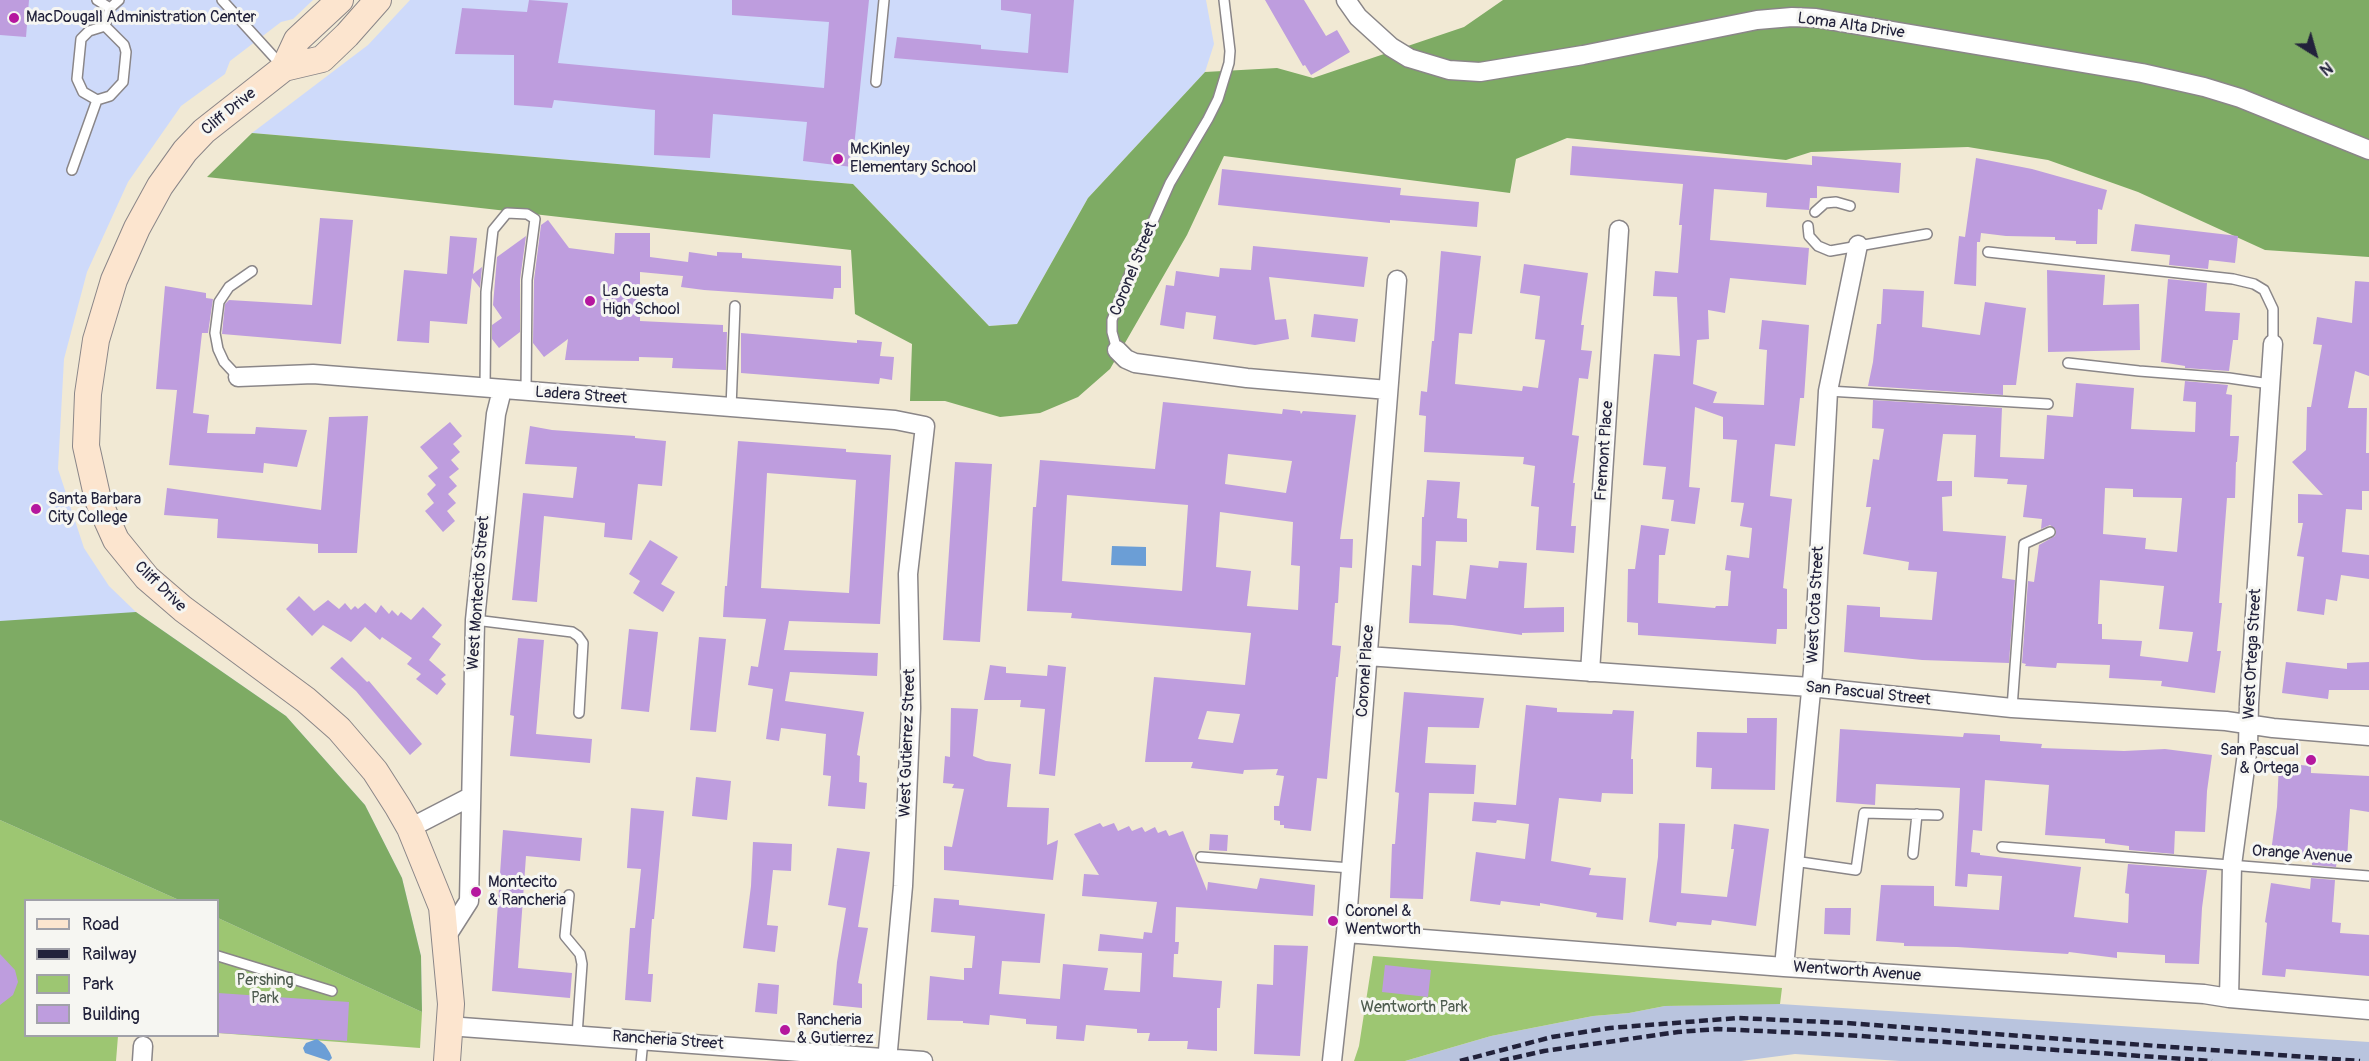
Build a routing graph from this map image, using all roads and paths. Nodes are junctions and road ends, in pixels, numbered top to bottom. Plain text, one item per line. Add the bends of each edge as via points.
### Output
1 (97, 0) edge
2 (119, 0) edge
3 (222, 0) edge
4 (340, 0) edge
5 (378, 0) edge
6 (885, 0) edge
7 (1224, 0) edge
8 (1346, 0) edge
9 (110, 8) junction
10 (105, 26) junction
11 (284, 68) junction
12 (876, 82) dead end
13 (97, 99) junction
14 (2369, 150) edge
15 (72, 170) dead end
16 (1850, 206) dead end
17 (1815, 212) dead end
18 (1808, 226) dead end
19 (1619, 230) dead end
20 (1927, 234) dead end
21 (1858, 246) junction
22 (1988, 252) dead end
23 (252, 270) dead end
24 (1397, 280) dead end
25 (735, 306) dead end
26 (2273, 344) joint
27 (1117, 350) joint
28 (2068, 363) dead end
29 (238, 377) joint
30 (2270, 384) junction
31 (494, 389) junction
32 (1388, 390) junction
33 (526, 392) junction
34 (1828, 392) junction
35 (2048, 404) dead end
36 (731, 408) junction
37 (924, 426) joint
38 (2050, 532) dead end
39 (475, 620) junction
40 (1367, 656) junction
41 (1590, 672) junction
42 (1810, 687) junction
43 (2012, 708) junction
44 (579, 713) dead end
45 (2248, 725) junction
46 (2369, 736) edge
47 (470, 797) junction
48 (1917, 814) junction
49 (1938, 815) dead end
50 (410, 828) junction
51 (2002, 847) dead end
52 (1913, 854) dead end
53 (1201, 858) dead end
54 (1794, 861) junction
55 (2232, 865) junction
56 (1351, 868) junction
57 (2369, 876) edge
58 (569, 895) dead end
59 (1346, 933) junction
60 (446, 937) junction
61 (219, 956) edge
62 (1784, 967) junction
63 (332, 991) dead end
64 (2229, 998) junction
65 (2369, 1010) edge
66 (448, 1026) junction
67 (576, 1035) junction
68 (643, 1040) junction
69 (887, 1060) edge
70 (447, 1061) edge
71 (641, 1061) edge
72 (923, 1061) edge
73 (1332, 1061) edge

1 - 9 lane
2 - 9 lane
3 - 11 lane
4 - 11 main road, Cliff Drive via 297,40
5 - 11 main road, Cliff Drive via 322,59
6 - 12 lane
7 - 27 lane, Coronel Street via 1229,63 1208,119 1170,183 1130,273 1112,320
8 - 14 street, Loma Alta Drive via 1358,17 1391,47 1409,58 1449,70 1480,72 1757,20 1816,18 2204,87
9 - 10 lane
10 - 13 lane via 124,45 123,82 110,96
10 - 13 lane via 89,31 81,39 76,79 83,92
11 - 50 main road, Cliff Drive via 204,131 185,151 137,228 114,280 96,340 86,446 98,500 116,540 147,578 339,729 375,771
13 - 15 lane
16 - 17 lane via 1836,201
18 - 21 lane via 1813,241 1830,251
19 - 41 street, Fremont Place
20 - 21 lane
21 - 34 street, West Cota Street
22 - 26 lane via 2254,284 2264,290 2272,309
23 - 29 lane via 229,287 219,302 215,333 218,349
24 - 32 street, Coronel Place
25 - 36 lane
26 - 30 street, West Ortega Street
27 - 32 street, Coronel Street via 1135,363 1247,378
28 - 30 lane
29 - 31 street, Ladera Street via 313,374
30 - 45 street, West Ortega Street
31 - 33 street, Ladera Street
31 - 33 lane via 486,292 493,230 507,213 527,214 535,219 527,280
31 - 39 street, West Montecito Street via 496,414
32 - 40 street, Coronel Place
33 - 36 street, Ladera Street
34 - 35 lane
34 - 42 street, West Cota Street
36 - 37 street, Ladera Street via 896,420
37 - 69 street, West Gutierrez Street via 908,574 911,708 903,886
38 - 43 lane via 2025,544
39 - 44 lane via 572,632 578,636 583,643
39 - 47 street, West Montecito Street
40 - 41 street, San Pascual Street
40 - 56 street, Coronel Place
41 - 42 street, San Pascual Street
42 - 43 street, San Pascual Street
42 - 54 street, West Cota Street
43 - 45 street, San Pascual Street
45 - 46 street, San Pascual Street
45 - 55 street, West Ortega Street
47 - 50 street
47 - 60 street, West Montecito Street via 469,901
48 - 49 lane
48 - 52 lane
48 - 54 lane via 1864,813 1856,870
50 - 60 main road, Cliff Drive via 442,907
51 - 55 lane, Orange Avenue
53 - 56 lane
54 - 62 street, West Cota Street
55 - 57 lane, Orange Avenue
55 - 64 street, West Ortega Street
56 - 59 street, Coronel Place
58 - 67 lane via 566,936 580,954 582,964
59 - 62 street, Wentworth Avenue
59 - 73 street, Coronel Place
60 - 66 main road via 451,1004
61 - 63 lane
62 - 64 street, Wentworth Avenue
64 - 65 street, Wentworth Avenue
66 - 67 street, Rancheria Street
66 - 70 main road
67 - 68 street, Rancheria Street
68 - 69 street, Rancheria Street
68 - 71 lane
69 - 72 street, Rancheria Street

